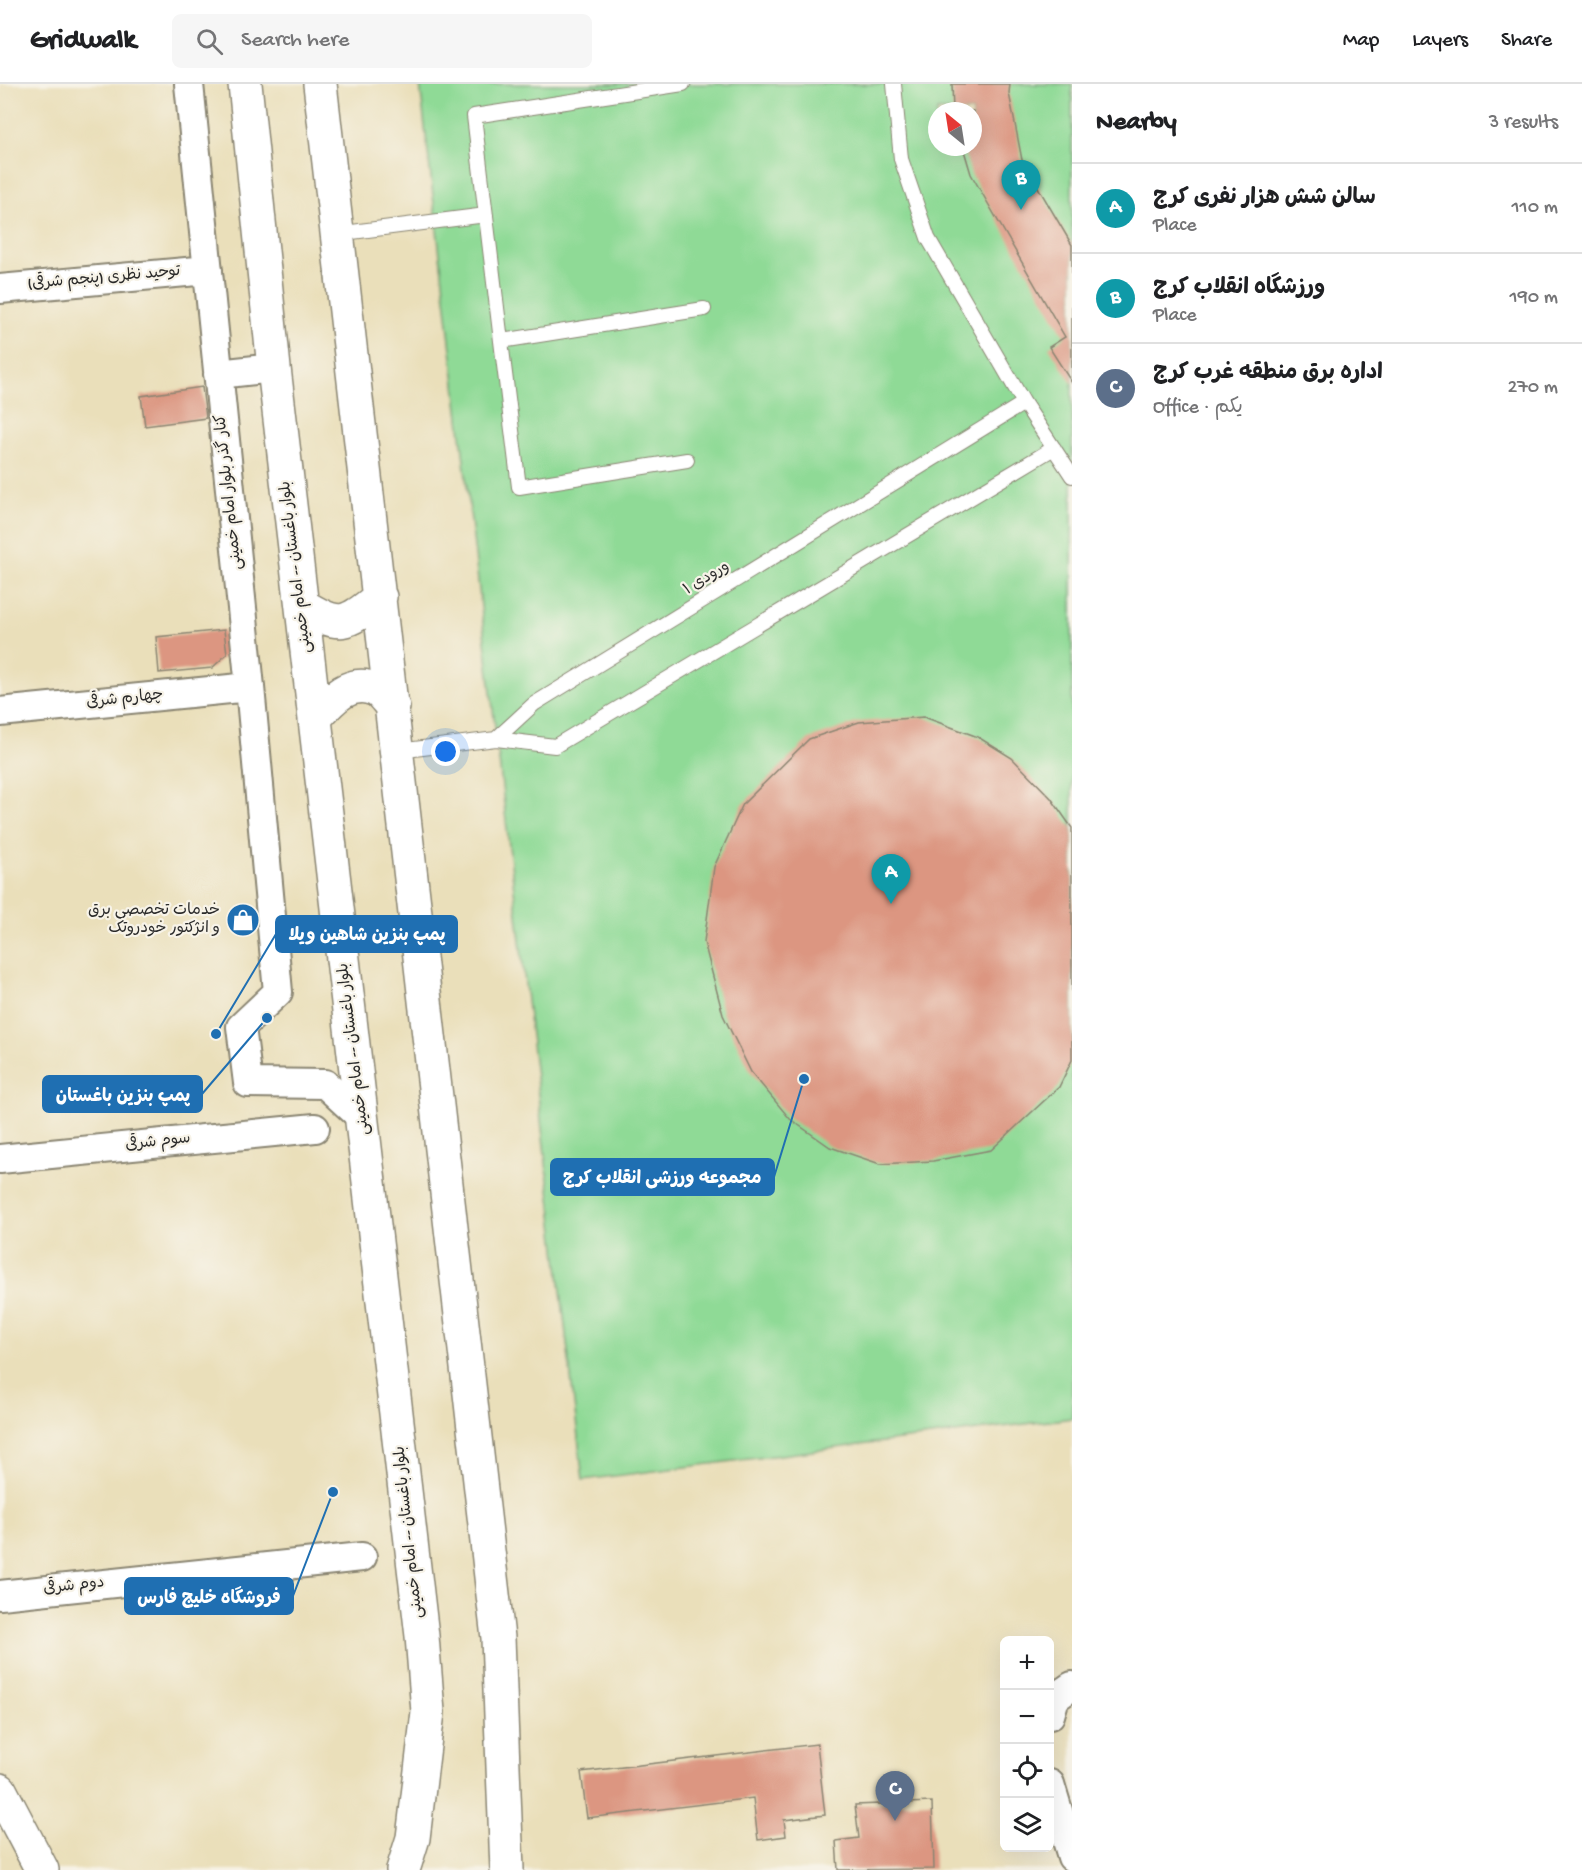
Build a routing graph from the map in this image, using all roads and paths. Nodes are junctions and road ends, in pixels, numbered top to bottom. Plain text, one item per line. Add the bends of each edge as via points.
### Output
1 (189, 84) edge
2 (245, 84) edge
3 (320, 84) edge
4 (683, 84) edge
5 (894, 84) edge
6 (486, 215) junction
7 (336, 234) junction
8 (208, 270) junction
9 (0, 290) edge
10 (704, 309) dead end
11 (501, 341) junction
12 (274, 368) junction
13 (218, 374) junction
14 (1024, 403) junction
15 (1054, 447) junction
16 (687, 460) dead end
17 (1072, 476) edge
18 (380, 597) junction
19 (302, 605) junction
20 (250, 687) junction
21 (393, 707) junction
22 (0, 712) edge
23 (315, 718) junction
24 (496, 739) junction
25 (398, 751) junction
26 (363, 1119) junction
27 (315, 1128) dead end
28 (0, 1159) edge
29 (362, 1557) dead end
30 (0, 1595) edge
31 (1072, 1686) edge
32 (1054, 1701) edge
33 (0, 1790) edge
34 (1054, 1797) edge
35 (1072, 1857) edge
36 (42, 1870) edge
37 (403, 1870) edge
38 (507, 1870) edge

1 - 8 street, کنار گذر بلوار امام خمینی
2 - 12 main road, بلوار باغستان -- امام خمینی
3 - 7 main road
4 - 6 lane via 474,116
5 - 14 lane via 901,159 927,238
6 - 7 lane
6 - 11 lane
7 - 18 main road
8 - 9 street, توحید نظری (پنجم شرقی)
8 - 13 street, کنار گذر بلوار امام خمینی
10 - 11 lane
11 - 16 lane via 519,488
12 - 13 street
12 - 19 main road, بلوار باغستان -- امام خمینی
13 - 20 street, کنار گذر بلوار امام خمینی
14 - 15 lane
14 - 24 lane, ورودی ۱ via 534,704
15 - 17 lane
15 - 24 lane via 555,746
18 - 19 main road via 357,616 342,621 328,621
18 - 21 main road
19 - 23 main road, بلوار باغستان -- امام خمینی
20 - 22 street, چهارم شرقی
20 - 26 street, کنار گذر بلوار امام خمینی via 278,992 241,1027 248,1083 325,1083
21 - 23 main road via 376,690 354,688 338,693
21 - 25 main road
23 - 26 main road, بلوار باغستان -- امام خمینی
24 - 25 lane
25 - 38 main road via 498,1638
26 - 37 main road, بلوار باغستان -- امام خمینی via 428,1712 413,1838
27 - 28 street, سوم شرقی
29 - 30 street, دوم شرقی
31 - 32 street
33 - 36 main road
34 - 35 street

